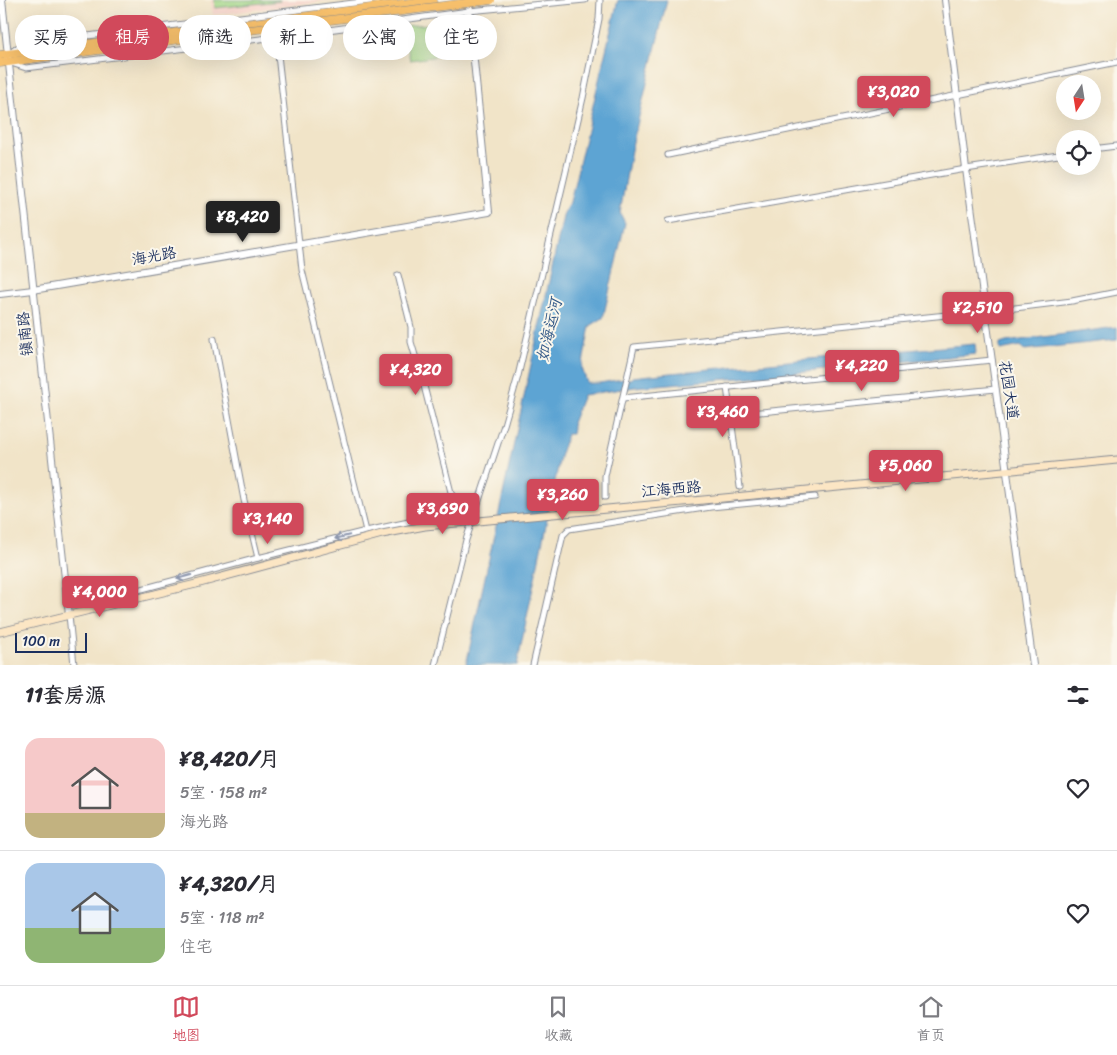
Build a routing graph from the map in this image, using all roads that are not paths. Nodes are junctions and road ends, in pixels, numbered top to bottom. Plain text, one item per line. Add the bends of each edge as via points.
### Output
1 (2, 0) edge
2 (378, 0) edge
3 (433, 0) edge
4 (471, 0) edge
5 (491, 0) edge
6 (585, 0) edge
7 (600, 0) edge
8 (945, 0) edge
9 (469, 11) junction
10 (251, 27) edge
11 (251, 27) edge
12 (333, 29) edge
13 (179, 36) edge
14 (261, 39) edge
15 (4, 58) edge
16 (279, 60) edge
17 (1117, 62) edge
18 (958, 94) junction
19 (1117, 146) edge
20 (1101, 148) edge
21 (668, 155) dead end
22 (1056, 155) edge
23 (966, 169) junction
24 (668, 221) dead end
25 (299, 244) junction
26 (398, 275) dead end
27 (33, 290) junction
28 (1117, 292) edge
29 (0, 294) edge
30 (986, 311) junction
31 (214, 339) dead end
32 (992, 360) junction
33 (727, 387) junction
34 (996, 389) junction
35 (623, 398) junction
36 (730, 415) junction
37 (1117, 460) edge
38 (1008, 471) junction
39 (740, 487) dead end
40 (815, 497) dead end
41 (605, 498) dead end
42 (475, 511) junction
43 (456, 512) junction
44 (366, 531) junction
45 (258, 558) junction
46 (68, 615) junction
47 (0, 632) edge
48 (74, 665) edge
49 (435, 665) edge
50 (533, 665) edge
51 (1033, 665) edge

1 - 15 street, 镇南路
2 - 15 street via 23,44
3 - 10 main road
4 - 9 street
5 - 11 main road, bridge
6 - 9 street
7 - 42 street via 583,98 518,376
8 - 18 street, 花园大道
9 - 12 street
9 - 25 street, 海光路 via 489,212
13 - 15 main road
14 - 15 street via 26,68
15 - 27 street, 镇南路
16 - 25 street
17 - 18 street
18 - 21 street
18 - 23 street, 花园大道
19 - 20 street
22 - 23 street
23 - 24 street
23 - 30 street, 花园大道
25 - 27 street, 海光路
25 - 44 street via 302,270
26 - 43 street via 411,327 411,342
27 - 29 street, 海光路
27 - 46 street, 镇南路
28 - 30 street
30 - 32 street, 花园大道
30 - 35 street via 634,347
31 - 45 street
32 - 33 street
32 - 34 street, 花园大道
33 - 35 street
33 - 36 street
34 - 36 street
34 - 38 street, 花园大道
35 - 41 street via 605,476
36 - 39 street
37 - 38 main road, 江海西路
38 - 46 main road, 江海西路, bridge via 425,526 382,534
38 - 51 street, 花园大道
40 - 50 street via 711,507 569,529 562,535
42 - 43 street
42 - 49 street
43 - 44 street
44 -> 45 street
45 -> 46 street via 142,589
46 - 47 main road, 江海西路
46 - 48 street, 镇南路

